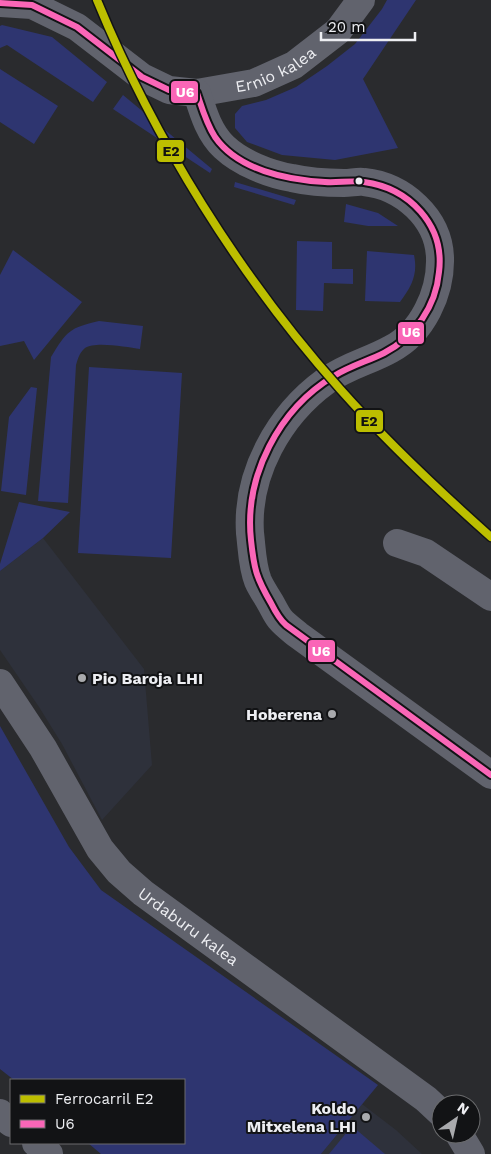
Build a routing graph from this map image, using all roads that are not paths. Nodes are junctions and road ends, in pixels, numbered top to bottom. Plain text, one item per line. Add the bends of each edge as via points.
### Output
1 (361, 0) edge
2 (0, 3) edge
3 (197, 93) junction
4 (398, 543) dead end
5 (491, 597) edge
6 (0, 682) edge
7 (491, 775) edge
8 (431, 1103) edge
9 (0, 1114) edge
10 (10, 1122) edge
11 (37, 1144) edge
12 (50, 1154) edge

1 - 3 street, Ernio kalea via 338,30 294,65 254,83
2 - 3 street via 32,5 77,27 142,77 169,90
3 - 7 street via 206,122 222,146 236,157 291,178 318,182 364,182 387,188 405,197 421,211 438,240 440,257 431,305 407,339 326,380 307,397 277,434 255,484 250,526 252,555 258,580 280,619
4 - 5 street via 426,552
6 - 8 street, Urdaburu kalea via 43,748 100,849 119,872 143,893
9 - 10 street
11 - 12 street

